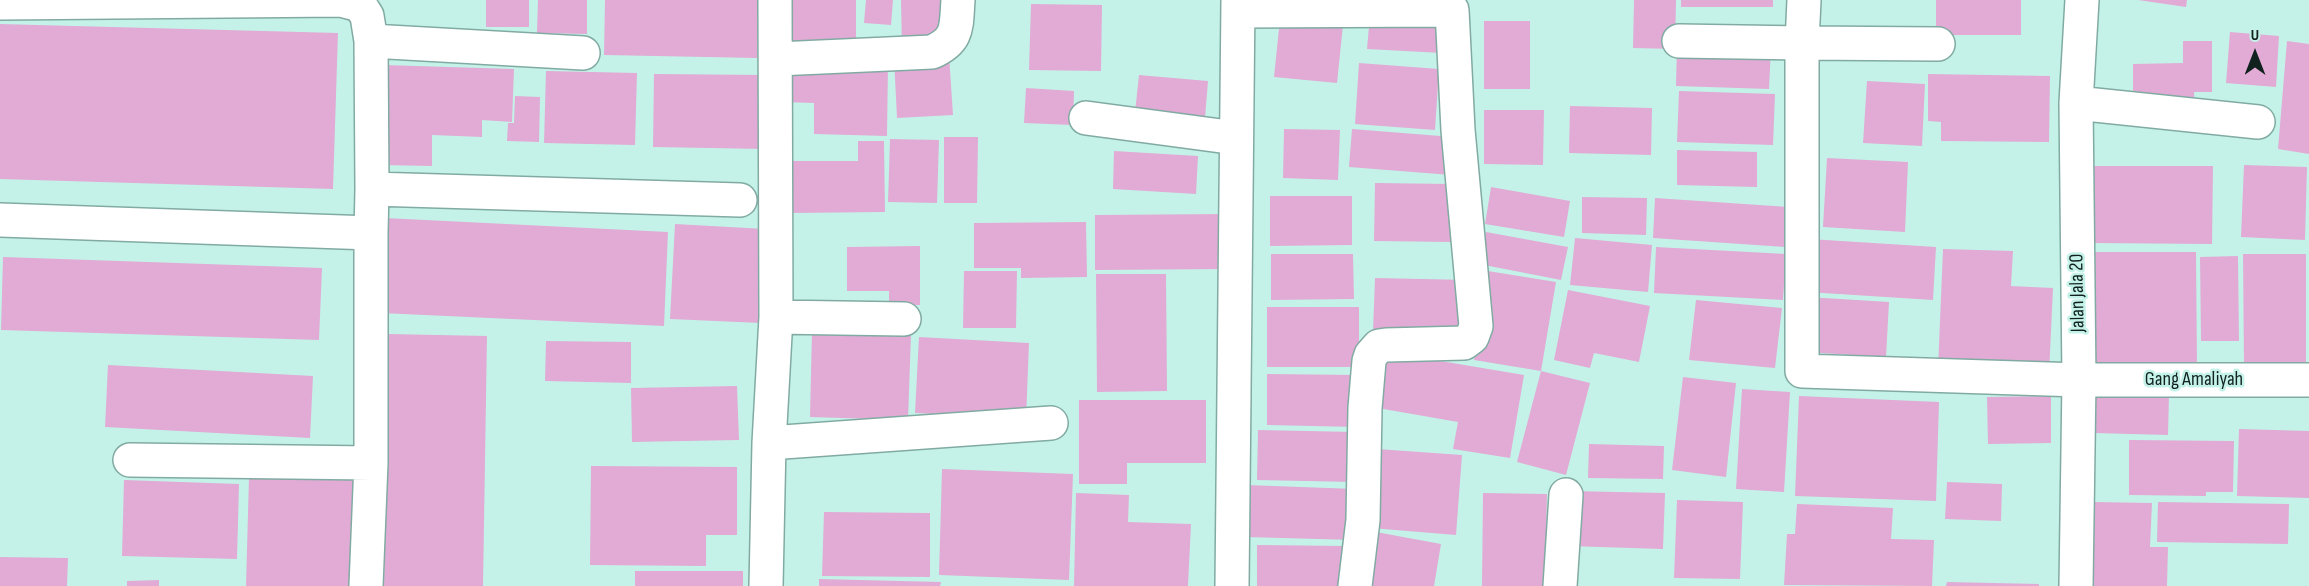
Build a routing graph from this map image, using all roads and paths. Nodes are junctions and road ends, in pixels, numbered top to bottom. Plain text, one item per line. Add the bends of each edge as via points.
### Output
1 (775, 0) edge
2 (958, 0) edge
3 (1804, 0) edge
4 (2082, 0) edge
5 (0, 3) edge
6 (1238, 5) edge
7 (1452, 5) edge
8 (371, 41) junction
9 (1679, 41) dead end
10 (1802, 43) junction
11 (1938, 44) dead end
12 (583, 53) dead end
13 (777, 59) junction
14 (2076, 103) junction
15 (1086, 118) dead end
16 (2258, 122) dead end
17 (1236, 138) junction
18 (372, 189) junction
19 (740, 200) dead end
20 (0, 220) edge
21 (370, 233) junction
22 (776, 317) junction
23 (904, 319) dead end
24 (2079, 380) junction
25 (2309, 380) edge
26 (1051, 423) dead end
27 (769, 443) junction
28 (130, 460) dead end
29 (371, 463) junction
30 (1566, 495) dead end
31 (366, 586) edge
32 (766, 586) edge
33 (1232, 586) edge
34 (1355, 586) edge
35 (1560, 586) edge
36 (2076, 586) edge

1 - 13 street
2 - 13 street via 956,31 951,40 932,52
3 - 10 street
4 - 14 street, Jalan Jala 20
5 - 8 street via 341,0 360,5 367,16
6 - 7 street
6 - 17 street
7 - 34 street via 1458,130 1476,326 1472,337 1464,343 1386,345 1379,346 1371,355 1365,408 1363,520
8 - 12 street
8 - 18 street
9 - 10 street
10 - 11 street
10 - 24 street, Gang Amaliyah via 1802,370
13 - 22 street
14 - 16 street
14 - 24 street, Jalan Jala 20
15 - 17 street
17 - 33 street
18 - 19 street
18 - 21 street
20 - 21 street
21 - 29 street
22 - 23 street
22 - 27 street
24 - 25 street, Gang Amaliyah
24 - 36 street, Jalan Jala 20
26 - 27 street
27 - 32 street
28 - 29 street
29 - 31 street
30 - 35 street

